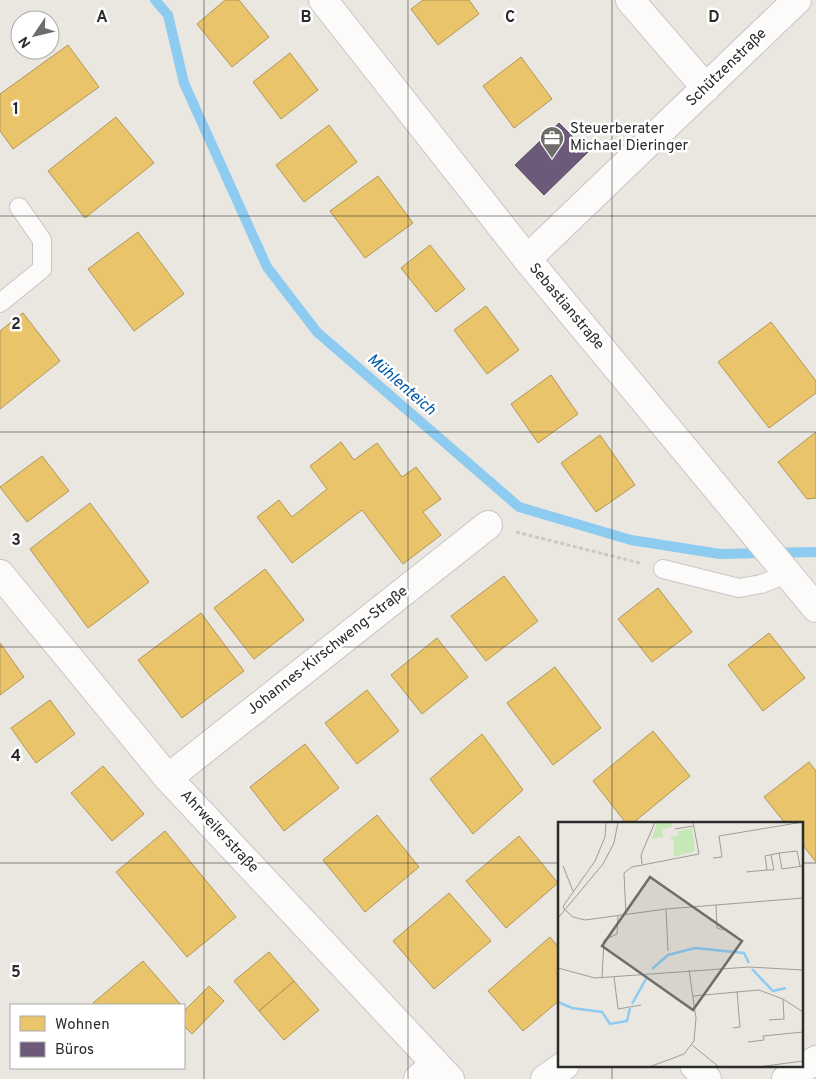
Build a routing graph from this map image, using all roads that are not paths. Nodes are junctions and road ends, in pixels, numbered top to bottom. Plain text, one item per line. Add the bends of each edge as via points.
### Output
1 (323, 0) edge
2 (630, 0) edge
3 (797, 0) edge
4 (706, 88) junction
5 (19, 207) dead end
6 (527, 259) junction
7 (0, 303) edge
8 (488, 525) road end
9 (663, 569) road end
10 (783, 569) junction
11 (0, 574) edge
12 (816, 608) edge
13 (168, 778) junction
14 (816, 1060) edge
15 (564, 1066) edge
16 (695, 1066) edge
17 (435, 1074) edge
18 (545, 1079) edge
19 (707, 1079) edge
20 (786, 1079) edge

1 - 6 street, Sebastianstraße
2 - 4 street
3 - 4 street, Schützenstraße
4 - 6 street, Schützenstraße
5 - 7 lane via 42,240 42,269
6 - 10 street, Sebastianstraße
8 - 13 street, Johannes-Kirschweng-Straße
9 - 10 lane via 739,588 761,584
10 - 12 street, Sebastianstraße
11 - 13 street, Ahrweilerstraße
13 - 17 street, Ahrweilerstraße
14 - 20 street
15 - 18 street
16 - 19 street

